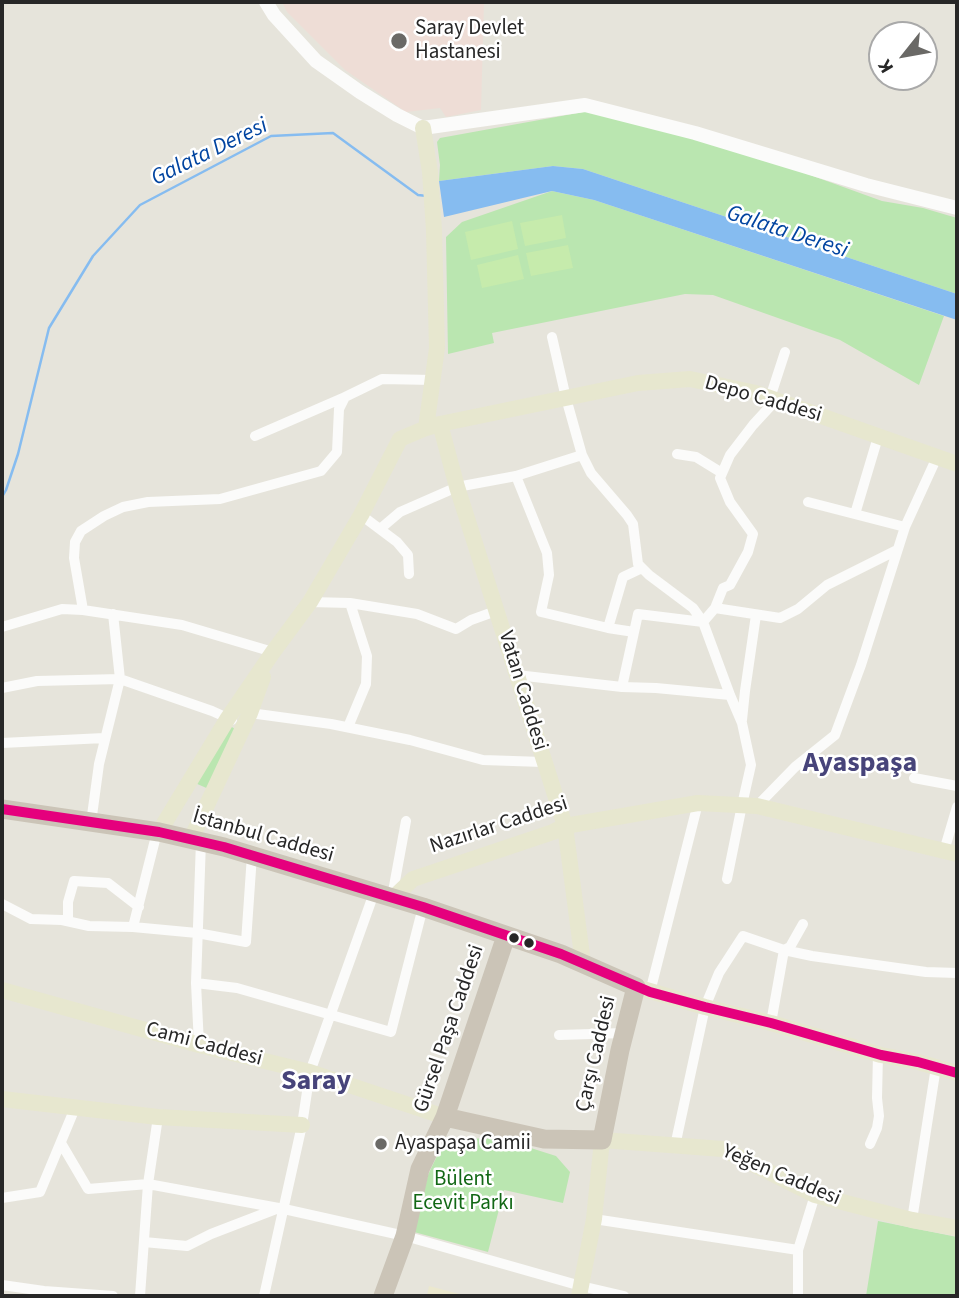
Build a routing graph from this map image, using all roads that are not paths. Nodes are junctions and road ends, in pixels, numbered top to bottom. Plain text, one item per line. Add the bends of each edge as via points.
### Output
1 (266, 2) edge
2 (423, 128) junction
3 (957, 208) edge
4 (552, 337) dead end
5 (785, 352) dead end
6 (433, 380) junction
7 (345, 397) junction
8 (566, 398) junction
9 (773, 399) junction
10 (433, 426) junction
11 (254, 436) dead end
12 (878, 437) junction
13 (677, 454) dead end
14 (582, 455) junction
15 (937, 457) junction
16 (957, 464) edge
17 (722, 472) junction
18 (516, 476) junction
19 (457, 486) junction
20 (808, 502) dead end
21 (856, 514) junction
22 (361, 515) junction
23 (905, 527) junction
24 (380, 529) junction
25 (897, 551) junction
26 (642, 568) junction
27 (409, 574) dead end
28 (310, 602) junction
29 (350, 603) junction
30 (715, 608) junction
31 (83, 610) junction
32 (496, 611) junction
33 (113, 614) junction
34 (756, 615) junction
35 (703, 622) junction
36 (2, 627) edge
37 (608, 628) junction
38 (634, 632) junction
39 (272, 652) junction
40 (517, 675) junction
41 (120, 679) junction
42 (622, 687) junction
43 (2, 688) edge
44 (730, 695) junction
45 (228, 718) junction
46 (246, 720) junction
47 (742, 723) junction
48 (348, 727) junction
49 (104, 738) junction
50 (2, 743) edge
51 (543, 762) junction
52 (914, 778) dead end
53 (957, 786) edge
54 (698, 803) junction
55 (749, 805) junction
56 (957, 807) edge
57 (2, 809) edge
58 (406, 821) dead end
59 (90, 823) junction
60 (565, 826) junction
61 (158, 832) junction
62 (196, 840) junction
63 (951, 853) edge
64 (252, 855) junction
65 (727, 880) dead end
66 (383, 896) junction
67 (2, 904) edge
68 (139, 907) junction
69 (422, 907) junction
70 (68, 921) junction
71 (803, 924) dead end
72 (133, 927) junction
73 (197, 933) junction
74 (506, 936) junction
75 (784, 950) junction
76 (583, 963) junction
77 (957, 973) edge
78 (196, 983) junction
79 (2, 990) edge
80 (643, 990) junction
81 (705, 1007) junction
82 (329, 1015) junction
83 (771, 1023) junction
84 (624, 1033) junction
85 (559, 1035) dead end
86 (199, 1045) junction
87 (878, 1054) junction
88 (936, 1067) junction
89 (310, 1072) junction
90 (957, 1073) edge
91 (2, 1100) edge
92 (75, 1108) junction
93 (158, 1117) junction
94 (445, 1117) junction
95 (302, 1125) junction
96 (602, 1140) junction
97 (61, 1143) junction
98 (870, 1144) dead end
99 (676, 1146) junction
100 (148, 1184) junction
101 (815, 1195) junction
102 (2, 1198) edge
103 (281, 1208) junction
104 (594, 1219) junction
105 (912, 1220) junction
106 (957, 1228) edge
107 (405, 1236) junction
108 (144, 1242) junction
109 (798, 1250) junction
110 (2, 1285) edge
111 (580, 1291) edge
112 (44, 1293) edge
113 (113, 1296) edge
114 (140, 1296) edge
115 (264, 1296) edge
116 (383, 1296) edge
117 (624, 1296) edge
118 (798, 1296) edge

1 - 2 street via 316,61
2 - 3 street via 585,105
2 - 6 main road, Vatan Caddesi via 433,210 437,348
4 - 8 street
5 - 9 street
6 - 7 street via 382,379
6 - 10 main road, Vatan Caddesi
7 - 11 street
7 - 31 street via 339,409 337,452 321,471 219,499 123,507 81,531 74,558
8 - 9 main road, Depo Caddesi via 638,383 690,379
8 - 10 main road, Depo Caddesi
8 - 14 street
9 - 12 main road, Depo Caddesi
9 - 17 street
10 - 19 main road, Vatan Caddesi
10 - 22 main road, Depo Caddesi via 400,439
12 - 15 main road, Depo Caddesi
12 - 21 street
13 - 17 street via 696,457
14 - 18 street
14 - 26 street via 633,524
15 - 16 main road, Depo Caddesi
15 - 23 street
17 - 30 street via 730,502 752,534 748,552
18 - 19 street
18 - 37 street via 547,554 550,575 541,612
19 - 24 street via 400,512
19 - 32 main road, Vatan Caddesi
20 - 21 street
21 - 23 street
22 - 24 street
22 - 28 main road, Depo Caddesi
23 - 25 street
24 - 27 street via 408,555
25 - 34 street via 827,585 780,618
25 - 55 street via 835,735
26 - 35 street via 694,608
26 - 37 street via 623,577
28 - 29 street
28 - 39 main road, Depo Caddesi
29 - 32 street via 416,614 456,629
29 - 48 street via 367,656 366,684
30 - 34 street
30 - 35 street
31 - 33 street
31 - 36 street via 62,610
32 - 40 main road, Vatan Caddesi
33 - 39 street via 182,625
33 - 41 street
34 - 47 street
35 - 38 street via 638,614
35 - 44 street
37 - 38 street
38 - 42 street
39 - 45 main road
39 - 46 main road
40 - 42 street
40 - 51 main road, Vatan Caddesi
41 - 43 street via 37,681
41 - 45 street
41 - 49 street
42 - 44 street
44 - 47 street
45 - 46 street
45 - 61 main road
46 - 48 street
46 - 62 main road
47 - 55 street via 751,765
48 - 51 street via 483,760
49 - 50 street
49 - 59 street
51 - 60 main road, Vatan Caddesi
52 - 53 street
54 - 55 main road, Nazırlar Caddesi
54 - 60 main road, Nazırlar Caddesi
54 - 80 street
55 - 63 main road, Nazırlar Caddesi
55 - 65 street
56 - 63 street
57 - 59 highway, İstanbul Caddesi
58 - 66 street
59 - 61 highway, İstanbul Caddesi
60 - 66 main road, Nazırlar Caddesi via 414,878
60 - 76 main road, Vatan Caddesi
61 - 62 highway, İstanbul Caddesi
61 - 68 street
62 - 64 highway, İstanbul Caddesi
62 - 73 street
64 - 66 highway, İstanbul Caddesi
64 - 73 street via 246,942
66 - 69 highway, İstanbul Caddesi
66 - 82 street
67 - 70 street via 30,919
68 - 70 street via 108,883 74,881
68 - 72 street
69 - 74 highway, İstanbul Caddesi
69 - 82 street via 391,1032
70 - 72 street
71 - 75 street
72 - 73 street
73 - 78 street
74 - 76 highway
74 - 94 highway, Gürsel Paşa Caddesi
75 - 77 street
75 - 81 street via 743,936 719,973
75 - 83 street
76 - 80 highway
78 - 82 street via 237,988
78 - 86 street
79 - 86 main road, Cami Caddesi
80 - 81 main road
80 - 84 highway, Çarşı Caddesi
81 - 83 main road
81 - 99 street
82 - 89 street
83 - 87 main road
84 - 85 street
84 - 96 highway, Çarşı Caddesi
86 - 89 main road, Cami Caddesi
87 - 88 main road
87 - 98 street via 879,1116
88 - 90 main road
88 - 105 street
89 - 94 main road, Cami Caddesi
89 - 95 street
91 - 92 main road
92 - 93 main road
92 - 97 street
93 - 95 main road
93 - 100 street
94 - 96 highway, Çarşı Caddesi via 544,1139
94 - 107 highway, Gürsel Paşa Caddesi via 420,1170
95 - 103 street
96 - 99 main road, Yeğen Caddesi
96 - 104 main road
97 - 100 street via 88,1189
97 - 102 street via 40,1192
99 - 101 main road, Yeğen Caddesi via 723,1149
100 - 103 street
100 - 108 street
101 - 105 main road, Yeğen Caddesi
101 - 109 street
103 - 107 street
103 - 108 street via 187,1246
103 - 115 street
104 - 109 street
104 - 111 main road
105 - 106 main road, Yeğen Caddesi
107 - 111 street
107 - 116 highway, Gürsel Paşa Caddesi
108 - 114 street
109 - 118 street
110 - 112 street
111 - 117 street
112 - 113 street

